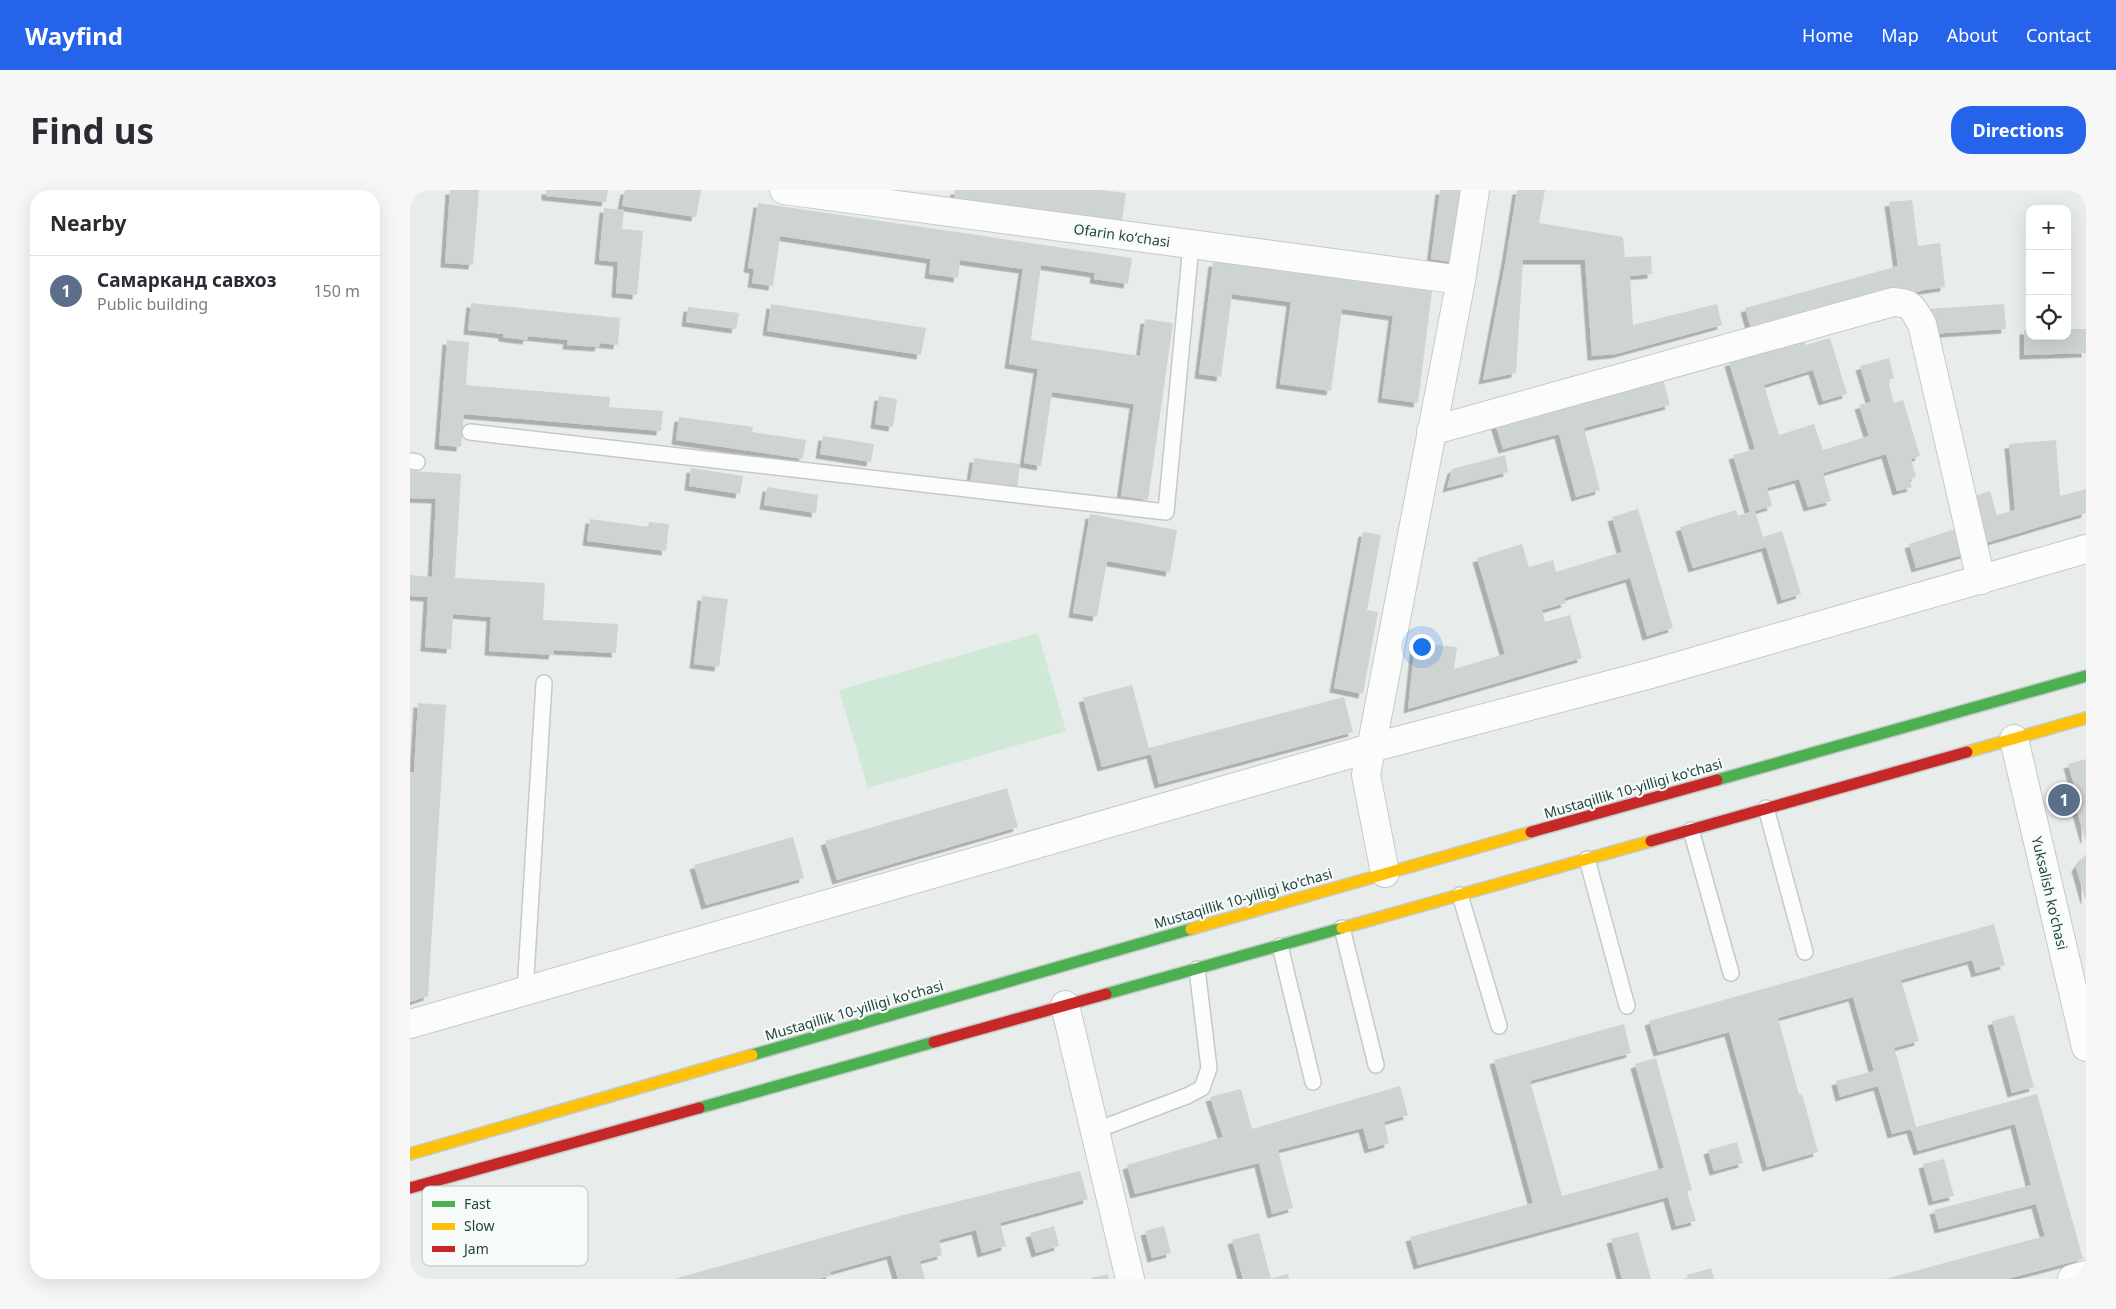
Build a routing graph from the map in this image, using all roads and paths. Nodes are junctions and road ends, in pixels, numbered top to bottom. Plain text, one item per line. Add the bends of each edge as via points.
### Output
1 (784, 190) edge
2 (1475, 190) edge
3 (1191, 245) junction
4 (1461, 280) junction
5 (1431, 431) junction
6 (470, 432) dead end
7 (2086, 549) edge
8 (1980, 580) junction
9 (2086, 676) edge
10 (544, 683) dead end
11 (2086, 718) edge
12 (2014, 739) junction
13 (1371, 748) junction
14 (1766, 808) junction
15 (1691, 830) junction
16 (1587, 859) junction
17 (1384, 873) junction
18 (1460, 895) junction
19 (1342, 928) junction
20 (1280, 946) junction
21 (1805, 952) dead end
22 (1197, 969) junction
23 (1731, 973) dead end
24 (525, 992) junction
25 (1065, 1005) junction
26 (1627, 1006) dead end
27 (410, 1024) edge
28 (1499, 1026) dead end
29 (2086, 1047) edge
30 (1376, 1066) dead end
31 (1313, 1082) dead end
32 (1094, 1131) junction
33 (410, 1154) edge
34 (410, 1188) edge
35 (2086, 1275) edge
36 (1130, 1279) edge
37 (2072, 1279) edge

1 - 3 street, Ofarin koʻchasi
2 - 4 street
3 - 4 street, Ofarin koʻchasi
3 - 6 lane via 1166,512
4 - 5 street
5 - 8 street via 1893,302 1906,303 1922,324
5 - 13 street
7 - 8 street
8 - 13 street via 1651,674
9 - 17 main road, Mustaqillik 10-yilligi ko'chasi
10 - 24 lane
11 - 12 main road
12 - 14 main road
12 - 29 street, Yuksalish ko'chasi
13 - 17 street via 1366,775
13 - 24 street
14 - 15 main road
14 - 21 lane
15 - 16 main road
15 - 23 lane
16 - 18 main road
16 - 26 lane
17 - 33 main road, Mustaqillik 10-yilligi ko'chasi
18 - 19 main road
18 - 28 lane
19 - 20 main road
19 - 30 lane
20 - 22 main road
20 - 31 lane
22 - 25 main road
22 - 32 lane via 1209,1068 1202,1088
24 - 27 street
25 - 32 street
25 - 34 main road
32 - 36 street
35 - 37 street

